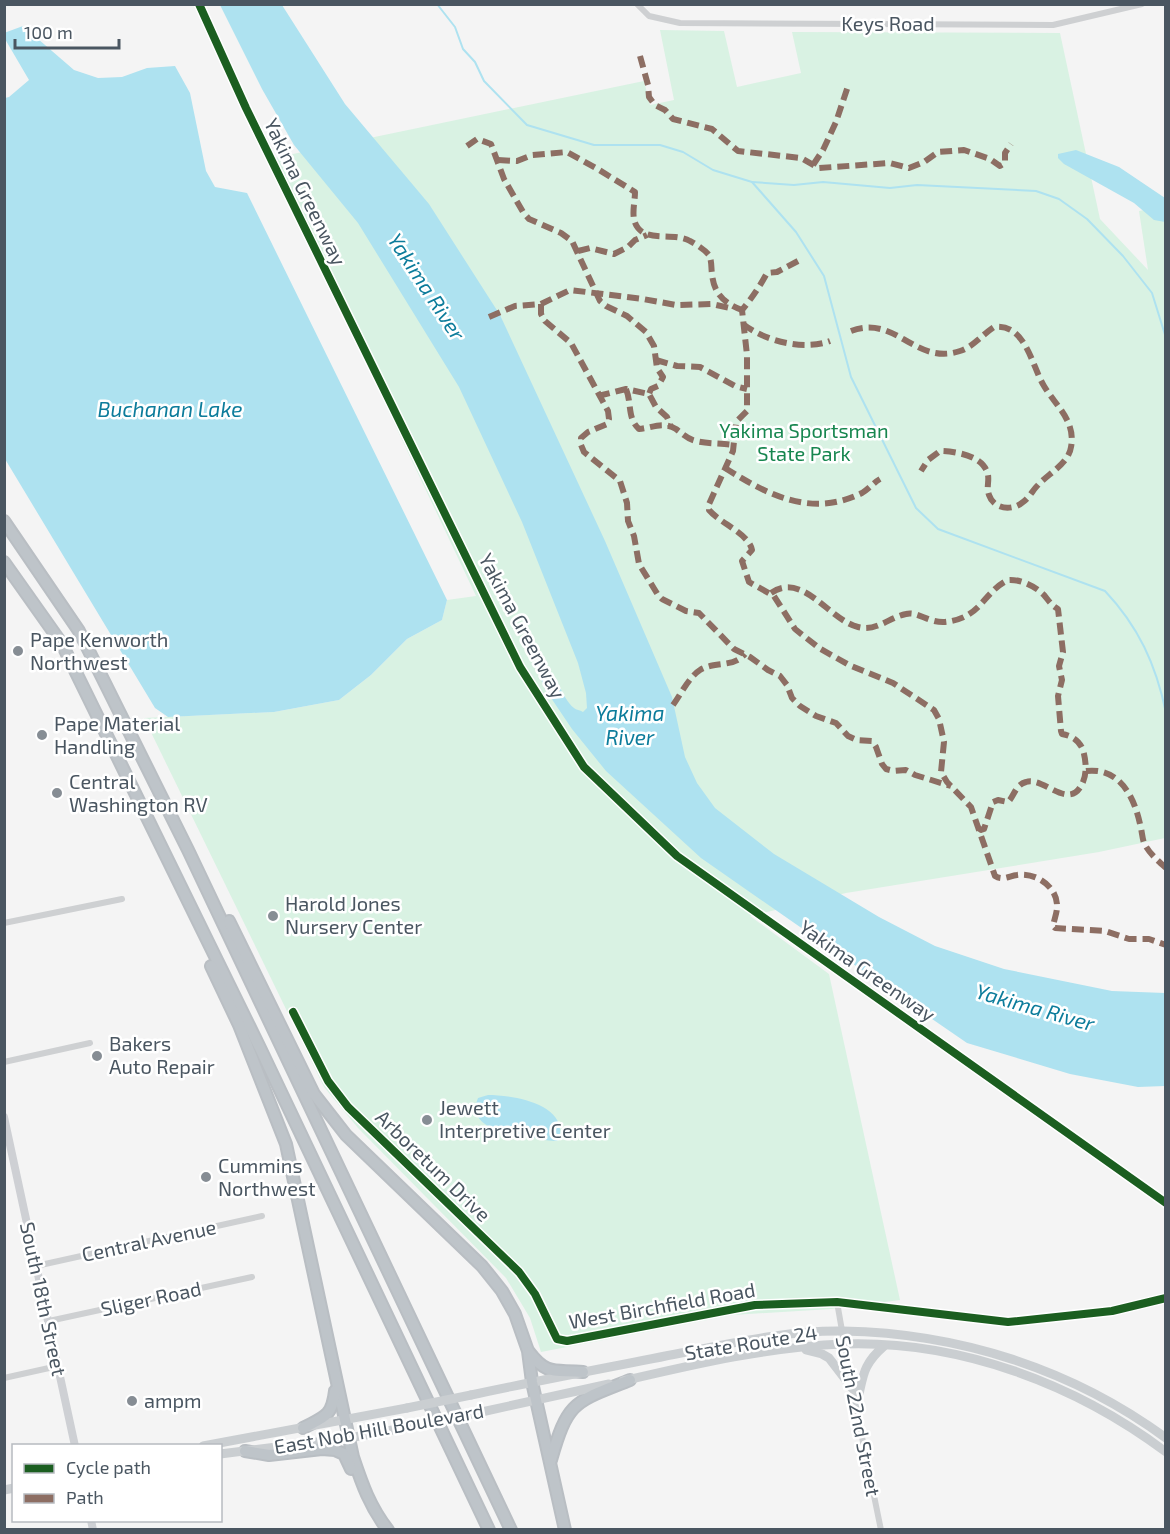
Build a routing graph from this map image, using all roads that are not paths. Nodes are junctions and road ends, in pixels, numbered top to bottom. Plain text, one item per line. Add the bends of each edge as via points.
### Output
1 (637, 4) edge
2 (1142, 4) edge
3 (4, 521) edge
4 (4, 562) edge
5 (188, 850) junction
6 (177, 876) junction
7 (122, 898) dead end
8 (4, 923) edge
9 (293, 1012) dead end
10 (90, 1042) dead end
11 (4, 1062) edge
12 (4, 1117) edge
13 (262, 1216) dead end
14 (36, 1266) junction
15 (252, 1277) dead end
16 (1166, 1298) edge
17 (837, 1302) junction
18 (49, 1321) junction
19 (841, 1331) junction
20 (557, 1339) joint
21 (844, 1344) junction
22 (884, 1346) junction
23 (801, 1348) junction
24 (528, 1351) junction
25 (58, 1366) junction
26 (583, 1372) junction
27 (4, 1378) edge
28 (630, 1380) junction
29 (337, 1382) junction
30 (532, 1382) junction
31 (852, 1388) junction
32 (537, 1401) junction
33 (856, 1406) junction
34 (345, 1420) junction
35 (303, 1428) junction
36 (349, 1438) junction
37 (1166, 1438) edge
38 (75, 1444) edge
39 (214, 1444) edge
40 (245, 1451) junction
41 (1166, 1452) edge
42 (222, 1454) edge
43 (550, 1463) junction
44 (365, 1495) junction
45 (388, 1530) edge
46 (489, 1530) edge
47 (511, 1530) edge
48 (565, 1530) edge
49 (881, 1530) edge

1 - 2 street, Keys Road via 650,16 680,23 986,25 1053,25
3 - 5 highway via 79,631
4 - 6 highway via 62,644
5 - 24 highway via 257,975 314,1094 346,1135 482,1266 502,1291 521,1326
5 - 47 highway
6 - 29 highway via 213,973 239,1025 286,1144
6 - 46 highway
7 - 8 street
9 - 20 street, Arboretum Drive via 338,1096 519,1272 535,1294
10 - 11 street
12 - 14 street, South 18th Street
13 - 14 street, Central Avenue
14 - 18 street, South 18th Street
15 - 18 street, Sliger Road
16 - 17 street, West Birchfield Road via 1112,1311 1008,1322
17 - 19 street, South 22nd Street
17 - 20 street, West Birchfield Road via 755,1305 567,1341
18 - 25 street, South 18th Street
19 - 21 street, South 22nd Street
19 - 26 main road, State Route 24 via 760,1338
19 - 37 main road, State Route 24 via 975,1347 1049,1371 1121,1408
21 - 22 main road, State Route 24
21 - 23 main road, State Route 24
21 - 31 street, South 22nd Street
22 - 33 main road via 863,1372
22 - 41 main road, State Route 24 via 957,1356 1042,1381 1102,1410
23 - 28 main road, State Route 24 via 717,1359
23 - 31 main road via 829,1358
24 - 26 highway via 546,1369
24 - 30 highway
25 - 27 street
25 - 38 street, South 18th Street
26 - 30 main road, State Route 24
28 - 32 main road, State Route 24
28 - 43 highway via 584,1398 568,1413
29 - 34 highway
29 - 35 highway via 334,1405 327,1416
30 - 32 highway
30 - 34 main road, East Nob Hill Boulevard, bridge
31 - 33 street, South 22nd Street
32 - 36 main road, East Nob Hill Boulevard, bridge
32 - 43 highway
33 - 49 street, South 22nd Street
34 - 35 main road, East Nob Hill Boulevard
34 - 36 highway
35 - 39 main road, East Nob Hill Boulevard
36 - 40 main road, East Nob Hill Boulevard
36 - 44 highway
40 - 42 main road, East Nob Hill Boulevard
40 - 44 highway via 269,1455 335,1450 344,1454
43 - 48 highway
44 - 45 highway

